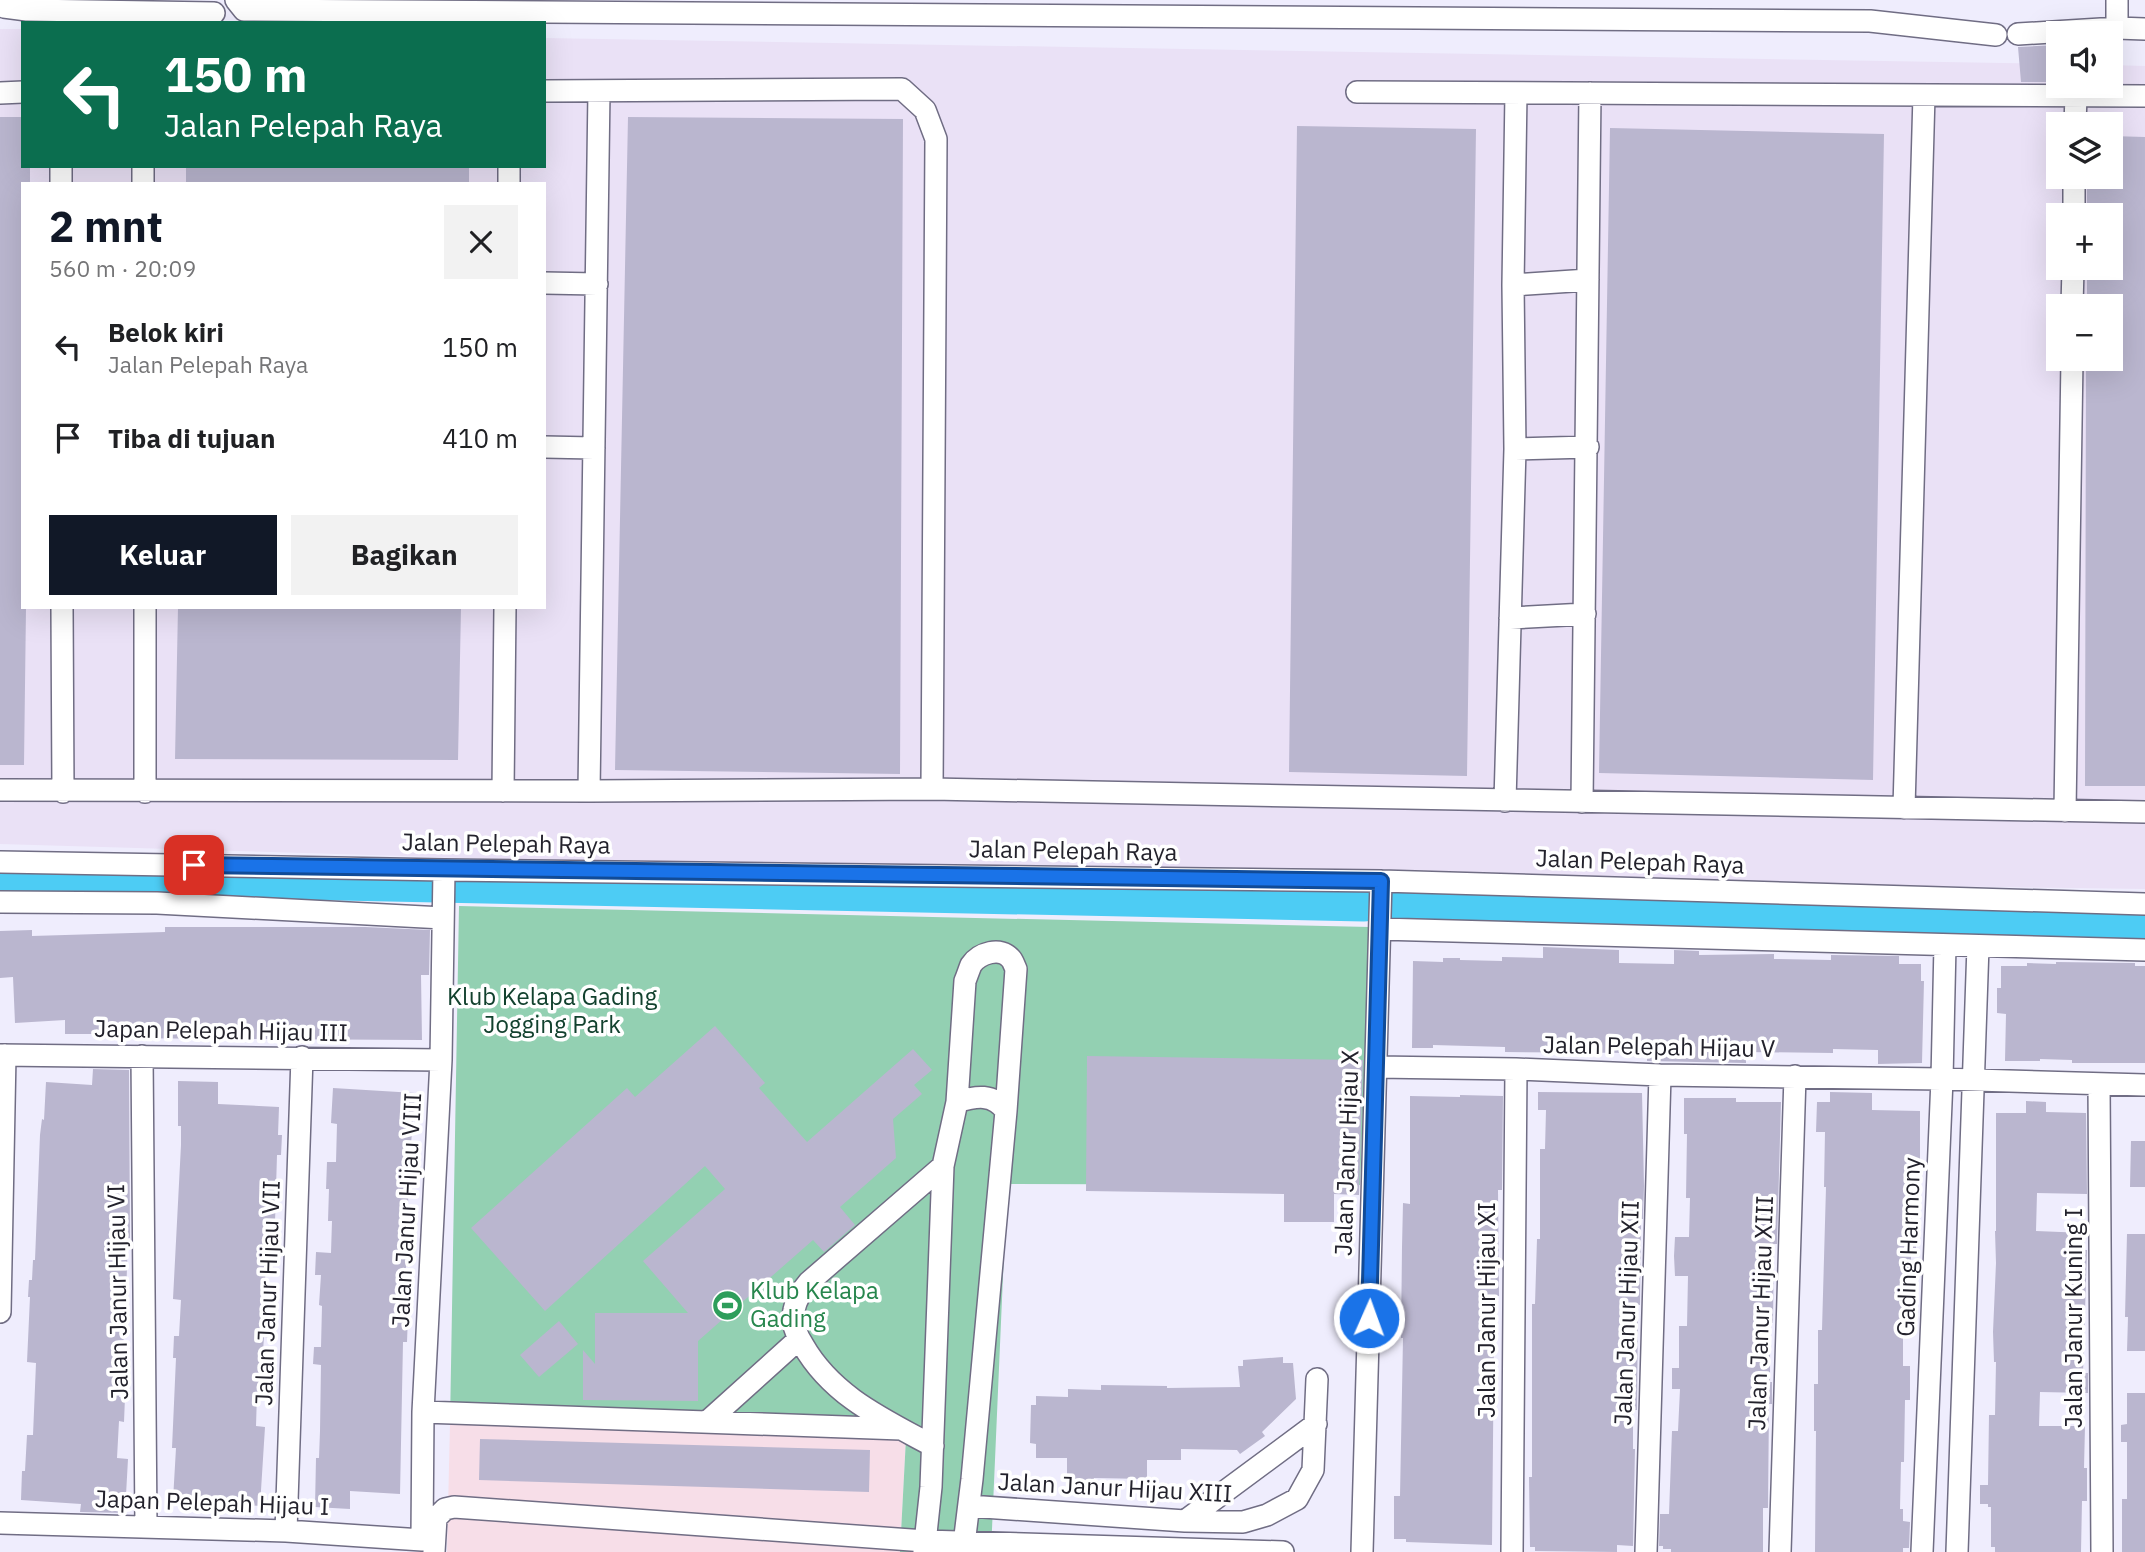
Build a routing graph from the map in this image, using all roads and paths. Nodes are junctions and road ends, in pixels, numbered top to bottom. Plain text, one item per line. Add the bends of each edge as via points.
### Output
1 (236, 0) edge
2 (2117, 0) edge
3 (0, 3) edge
4 (123, 6) edge
5 (990, 7) edge
6 (1028, 8) edge
7 (1870, 10) edge
8 (214, 13) dead end
9 (2117, 21) edge
10 (2123, 29) edge
11 (2145, 29) edge
12 (2046, 33) edge
13 (2018, 34) dead end
14 (1996, 35) dead end
15 (546, 91) edge
16 (599, 91) junction
17 (21, 92) edge
18 (1357, 92) dead end
19 (0, 93) edge
20 (1516, 93) junction
21 (1590, 93) junction
22 (1924, 95) junction
23 (2046, 96) edge
24 (2123, 96) edge
25 (2145, 96) edge
26 (1588, 280) junction
27 (546, 283) edge
28 (597, 284) junction
29 (1513, 285) junction
30 (2072, 371) edge
31 (546, 447) edge
32 (1588, 447) junction
33 (594, 448) junction
34 (1515, 449) junction
35 (62, 609) edge
36 (145, 609) edge
37 (505, 609) edge
38 (1585, 614) junction
39 (1510, 618) junction
40 (932, 789) junction
41 (0, 790) edge
42 (503, 791) junction
43 (589, 791) junction
44 (63, 792) junction
45 (145, 792) junction
46 (1506, 801) junction
47 (1582, 802) junction
48 (1904, 808) junction
49 (2065, 811) junction
50 (2145, 812) edge
51 (0, 862) edge
52 (443, 872) junction
53 (1381, 881) junction
54 (0, 902) edge
55 (2145, 904) edge
56 (443, 912) junction
57 (1380, 919) junction
58 (1945, 945) junction
59 (1978, 946) junction
60 (2145, 950) edge
61 (2, 1055) edge
62 (142, 1056) junction
63 (302, 1057) junction
64 (441, 1060) junction
65 (1376, 1067) junction
66 (1516, 1069) junction
67 (1660, 1075) junction
68 (1795, 1076) junction
69 (1942, 1079) junction
70 (1973, 1080) junction
71 (2099, 1084) junction
72 (2145, 1085) edge
73 (957, 1102) junction
74 (1006, 1111) junction
75 (943, 1166) junction
76 (0, 1312) edge
77 (799, 1339) junction
78 (1317, 1378) dead end
79 (424, 1412) junction
80 (708, 1421) junction
81 (1315, 1424) junction
82 (901, 1429) junction
83 (933, 1446) junction
84 (968, 1506) junction
85 (1185, 1521) junction
86 (0, 1522) edge
87 (146, 1527) junction
88 (286, 1531) junction
89 (924, 1547) edge
90 (426, 1548) edge
91 (963, 1548) edge
92 (1283, 1552) edge
93 (1363, 1552) edge
94 (1512, 1552) edge
95 (1646, 1552) edge
96 (1780, 1552) edge
97 (1923, 1552) edge
98 (1957, 1552) edge
99 (2102, 1552) edge

1 - 5 street via 244,10
2 - 9 street
3 - 4 street via 27,9
4 - 8 street
5 - 6 street
6 - 7 street
7 - 14 street
10 - 11 street
12 - 13 street
15 - 16 street
16 - 28 street
16 - 40 street via 902,89 925,110 936,139
17 - 19 street
18 - 20 street
20 - 21 street
20 - 29 street
21 - 22 street
21 - 26 street
22 - 23 street
22 - 48 street
24 - 25 street
26 - 29 street
26 - 32 street
27 - 28 street
28 - 33 street
29 - 34 street
30 - 49 street
31 - 33 street
32 - 34 street
32 - 38 street
33 - 43 street
34 - 39 street
35 - 44 street
36 - 45 street
37 - 42 street
38 - 39 street
38 - 47 street
39 - 46 street
40 - 43 street
40 - 46 street
41 - 44 street
42 - 43 street
42 - 45 street
44 - 45 street
46 - 47 street
47 - 48 street
48 - 49 street
49 - 50 street
51 - 52 street, Jalan Pelepah Raya
52 - 53 street, Jalan Pelepah Raya
52 - 56 street, Jalan Janur Hijau VIII
53 - 55 street, Jalan Pelepah Raya
53 - 57 street, Jalan Janur Hijau X
54 - 56 street
56 - 64 street, Jalan Janur Hijau VIII
57 - 58 street
57 - 65 street, Jalan Janur Hijau X
58 - 59 street
58 - 69 street, Gading Harmony
59 - 60 street
59 - 70 street
61 - 62 street, Japan Pelepah Hijau III
61 - 76 street
62 - 63 street, Japan Pelepah Hijau III
62 - 87 street, Jalan Janur Hijau VI
63 - 64 street, Japan Pelepah Hijau III
63 - 88 street, Jalan Janur Hijau VII
64 - 79 street, Jalan Janur Hijau VIII
65 - 66 street, Jalan Pelepah Hijau V
65 - 93 street, Jalan Janur Hijau X
66 - 67 street, Jalan Pelepah Hijau V
66 - 94 street, Jalan Janur Hijau XI
67 - 68 street, Jalan Pelepah Hijau V
67 - 95 street, Jalan Janur Hijau XII
68 - 69 street, Jalan Pelepah Hijau V
68 - 96 street, Jalan Janur Hijau XIII
69 - 70 street, Jalan Pelepah Hijau V
69 - 97 street, Gading Harmony
70 - 71 street, Jalan Pelepah Hijau V
70 - 98 street
71 - 72 street, Jalan Pelepah Hijau V
71 - 99 street, Jalan Janur Kuning I
73 - 74 street via 984,1097 1000,1102
73 - 74 street via 965,981 976,959 1000,952 1010,957 1016,969
73 - 75 street
74 - 84 street
75 - 77 street via 809,1282 793,1311
75 - 83 street
77 - 80 street
77 - 82 street via 829,1380 855,1403
78 - 81 street, Jalan Janur Hijau XIII
79 - 80 street
79 - 90 street, Jalan Janur Hijau VIII
80 - 82 street
81 - 85 street
81 - 85 street, Jalan Janur Hijau XIII via 1314,1470 1297,1499 1243,1522
82 - 83 street
83 - 89 street
84 - 85 street, Jalan Janur Hijau XIII
84 - 91 street
86 - 87 street, Japan Pelepah Hijau I
87 - 88 street, Japan Pelepah Hijau I
88 - 90 street, Japan Pelepah Hijau I
89 - 90 street via 454,1507 436,1518
89 - 91 street
91 - 92 street

